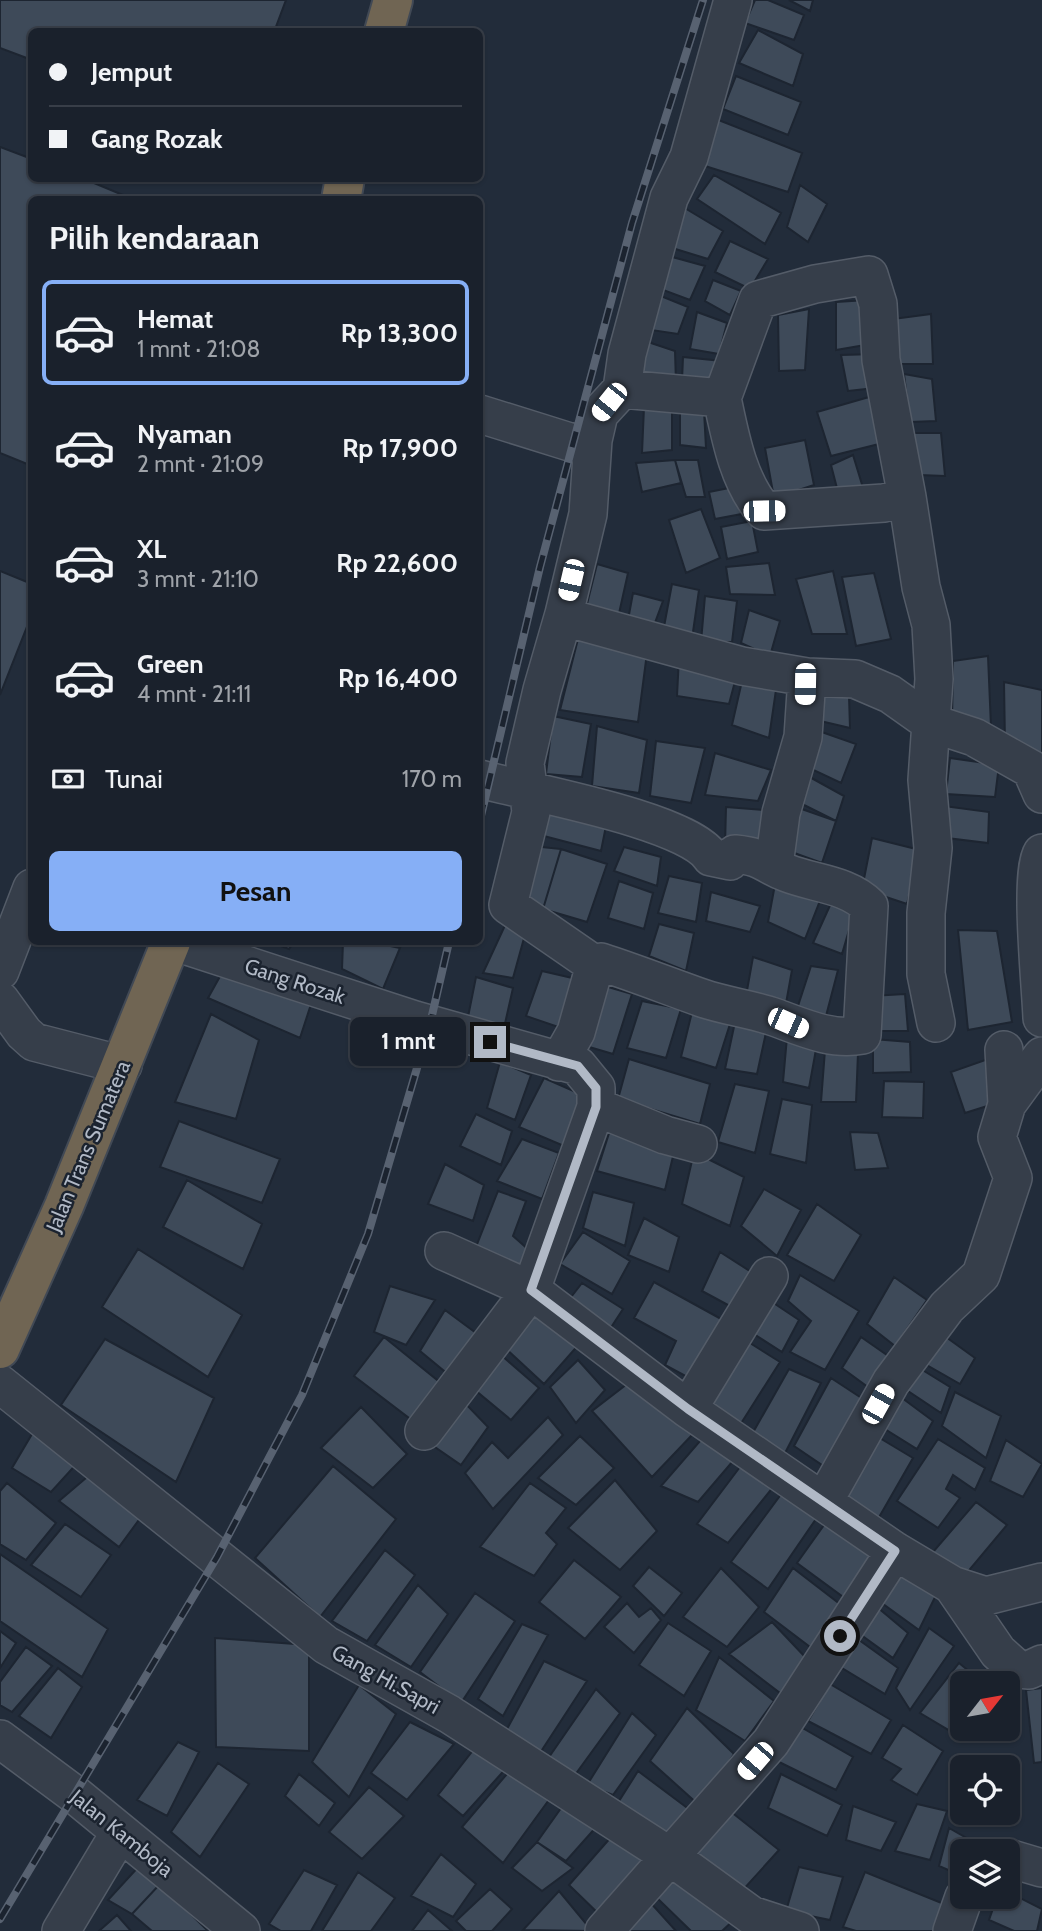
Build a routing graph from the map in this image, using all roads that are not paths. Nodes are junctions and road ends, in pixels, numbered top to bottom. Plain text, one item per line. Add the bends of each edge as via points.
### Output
1 (393, 0) edge
2 (733, 0) edge
3 (385, 28) edge
4 (622, 390) junction
5 (722, 398) junction
6 (485, 415) edge
7 (593, 440) junction
8 (907, 497) junction
9 (564, 614) junction
10 (807, 677) junction
11 (932, 723) junction
12 (483, 780) edge
13 (529, 791) junction
14 (1042, 794) edge
15 (1042, 853) edge
16 (774, 865) junction
17 (28, 898) edge
18 (172, 945) edge
19 (182, 945) edge
20 (594, 965) junction
21 (0, 971) edge
22 (0, 1000) edge
23 (1042, 1018) edge
24 (936, 1023) dead end
25 (1004, 1049) dead end
26 (1042, 1056) edge
27 (559, 1062) junction
28 (123, 1065) junction
29 (1007, 1104) junction
30 (596, 1107) junction
31 (698, 1144) dead end
32 (444, 1251) dead end
33 (769, 1276) dead end
34 (531, 1290) junction
35 (0, 1349) edge
36 (0, 1384) edge
37 (688, 1409) junction
38 (424, 1431) dead end
39 (824, 1501) junction
40 (895, 1551) junction
41 (1042, 1582) edge
42 (952, 1585) junction
43 (1042, 1664) edge
44 (0, 1739) edge
45 (119, 1834) junction
46 (671, 1857) junction
47 (1020, 1862) edge
48 (1042, 1868) edge
49 (960, 1909) edge
50 (61, 1931) edge
51 (241, 1931) edge
52 (604, 1931) edge
53 (800, 1931) edge
54 (952, 1931) edge

1 - 3 highway
2 - 4 street via 689,157 669,198 627,354
4 - 5 street
4 - 7 street via 599,414
5 - 8 street via 744,475 764,511 884,503
5 - 8 street via 758,300 869,275 878,304 881,360
6 - 7 street via 573,443
7 - 9 street via 588,514
8 - 11 street via 931,625
9 - 10 street via 742,666
9 - 13 street via 525,763
10 - 11 street via 855,679 890,694
10 - 16 street via 803,737 782,813
11 - 14 street via 974,737 1031,769
11 - 24 street via 927,780 933,848 926,974
12 - 13 street
13 - 16 street via 600,806 682,834 703,845 711,856 730,861 735,854 759,857
13 - 20 street via 531,812 508,905
15 - 23 street via 1035,891
16 - 20 street via 785,873 859,896 869,906 862,1035 802,1030 601,962
17 - 21 street
18 - 28 highway, Jalan Trans Sumatera
19 - 27 street, Gang Rozak
20 - 27 street via 576,1032
22 - 28 street via 34,1042
25 - 29 street
26 - 29 street
27 - 30 street, Gang Rozak via 586,1072 596,1088
28 - 35 highway, Jalan Trans Sumatera
29 - 39 street via 997,1137 1013,1178 982,1275 947,1307 891,1382
30 - 31 street
30 - 34 street
32 - 34 street
33 - 37 street
34 - 37 street
34 - 38 street
36 - 46 street, Gang Hi.Sapri via 326,1645 449,1714
37 - 39 street
39 - 40 street
40 - 42 street
40 - 46 street via 771,1742
41 - 42 street via 986,1596
42 - 43 street via 998,1652 1017,1669
44 - 45 street, Jalan Kamboja
45 - 50 street
45 - 51 street, Jalan Kamboja
46 - 52 street
46 - 53 street, Gang Hi.Sapri via 751,1915
47 - 48 street
49 - 54 street

